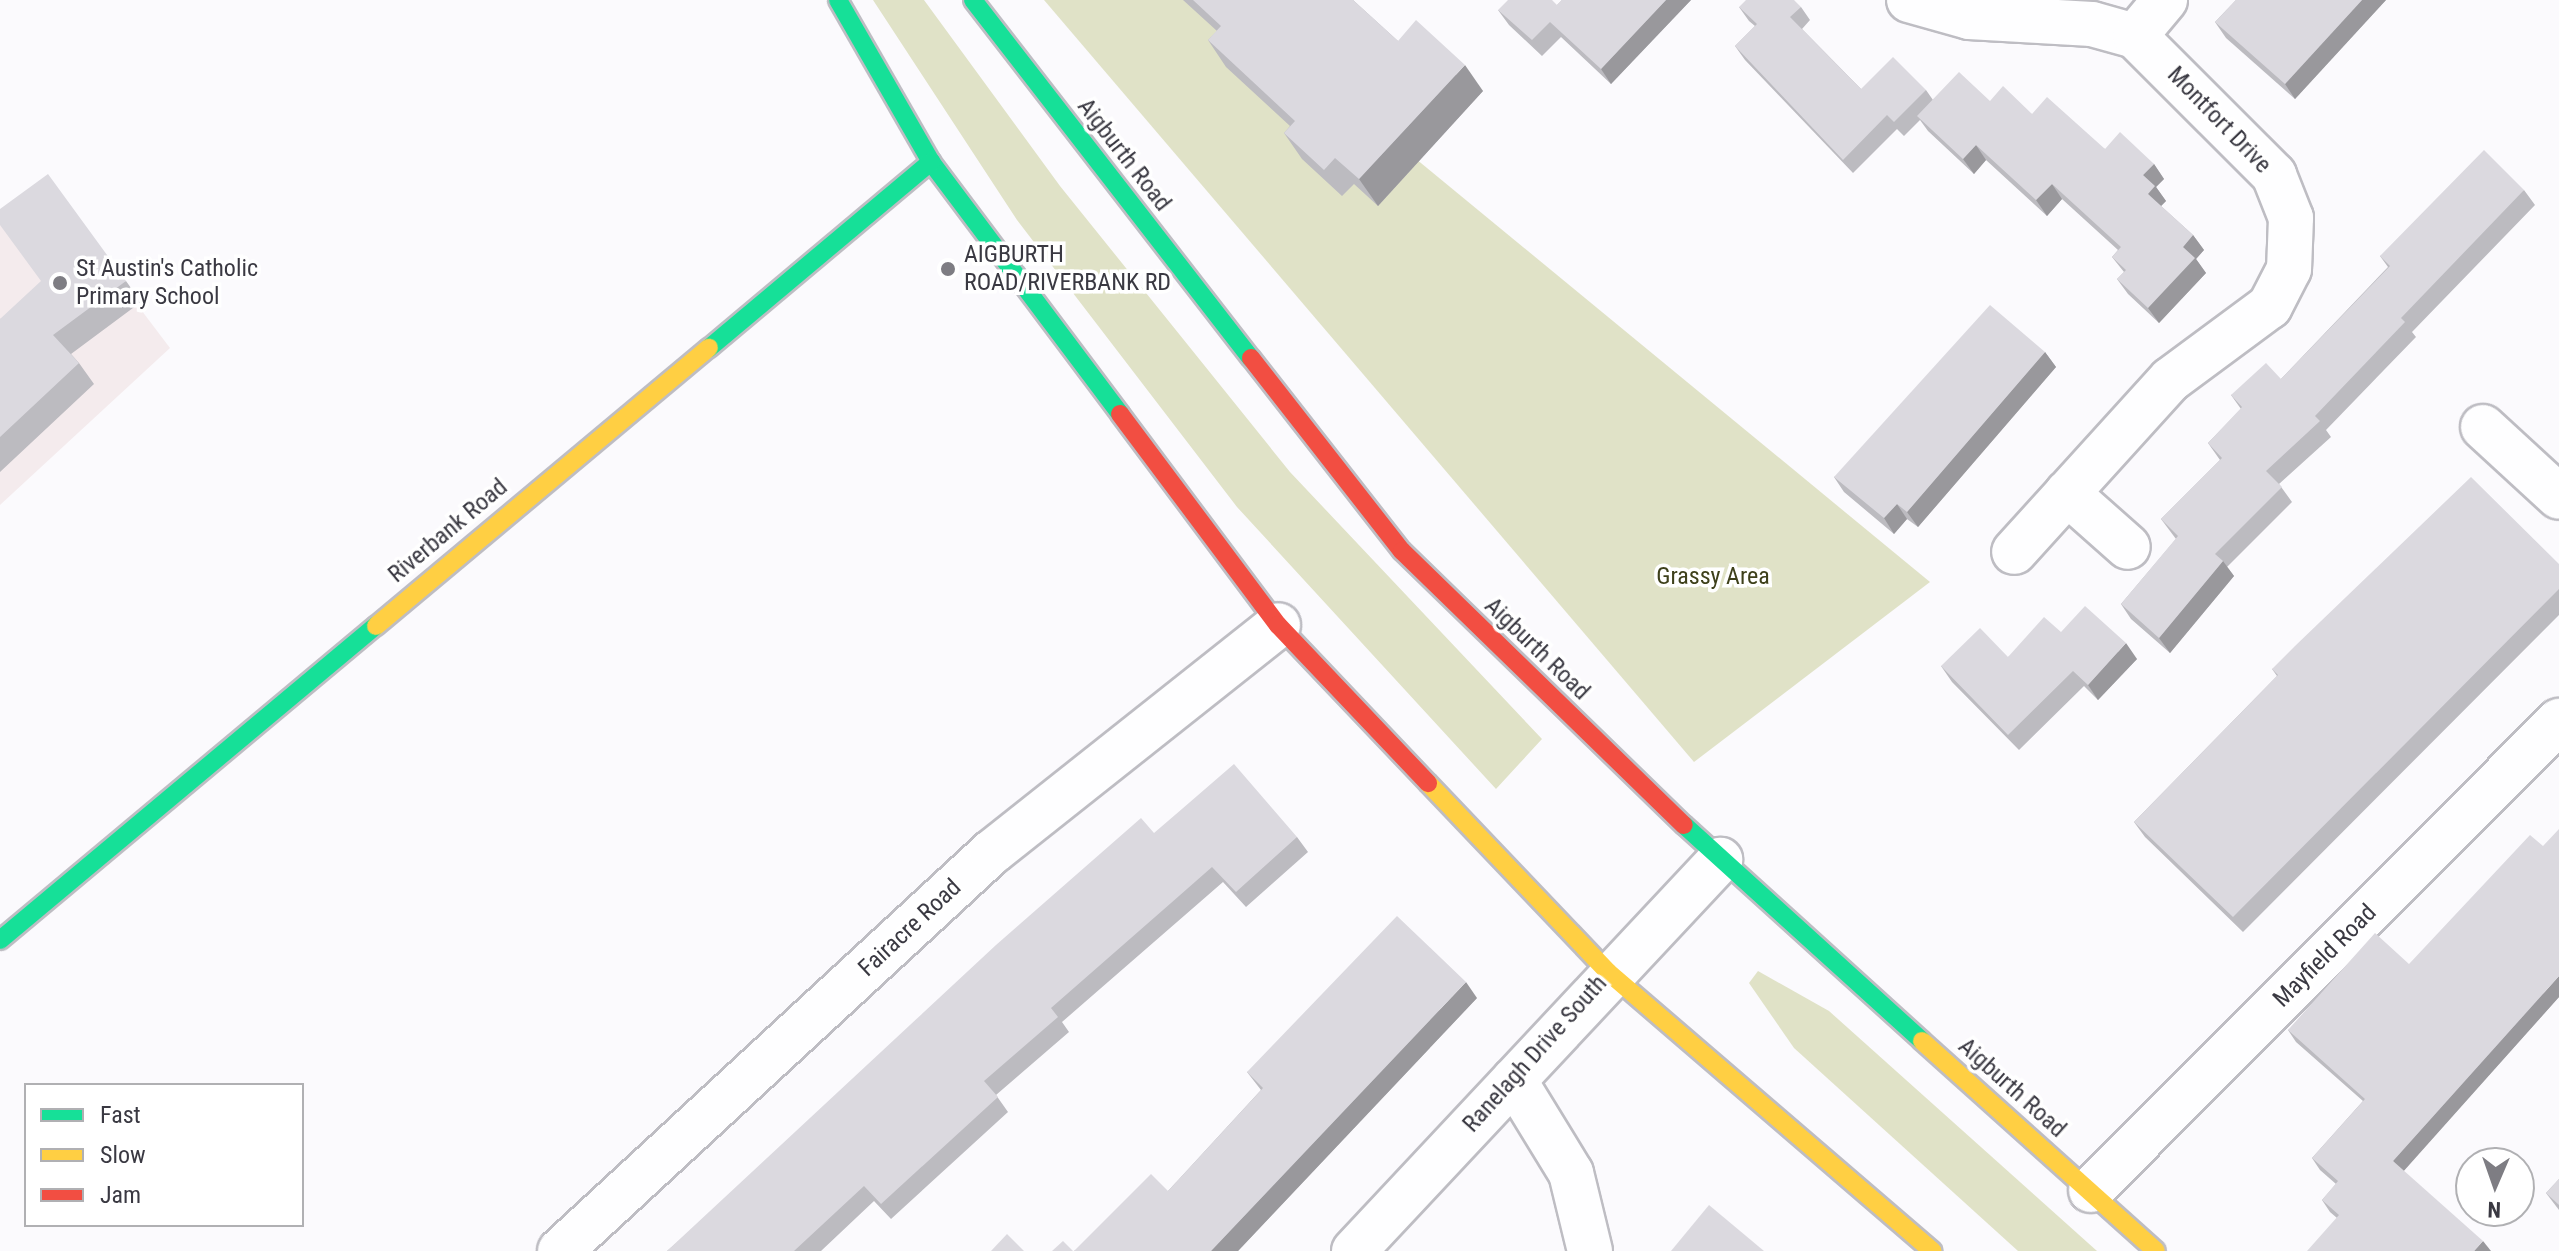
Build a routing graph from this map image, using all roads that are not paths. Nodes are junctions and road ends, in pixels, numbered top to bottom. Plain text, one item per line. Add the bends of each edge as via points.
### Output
1 (838, 0) edge
2 (973, 0) edge
3 (1909, 0) edge
4 (2165, 0) edge
5 (2135, 36) junction
6 (931, 162) junction
7 (2483, 427) dead end
8 (2067, 493) junction
9 (2559, 497) edge
10 (2128, 547) dead end
11 (2014, 552) dead end
12 (1278, 625) junction
13 (2559, 721) edge
14 (1720, 860) junction
15 (0, 940) edge
16 (1608, 972) junction
17 (1514, 1080) junction
18 (2091, 1190) junction
19 (560, 1251) edge
20 (1354, 1251) edge
21 (1590, 1251) edge
22 (1932, 1251) edge
23 (2156, 1251) edge

1 - 6 main road
2 - 14 main road, Aigburth Road via 1402,551
3 - 5 street, Montfort Drive via 1969,17 2092,24
4 - 5 street
5 - 8 street, Montfort Drive via 2274,175 2291,218 2289,269 2270,306 2170,380
6 - 12 main road
6 - 15 main road, Riverbank Road
7 - 9 street
8 - 10 street
8 - 11 street, Montfort Drive
12 - 16 main road
12 - 19 street, Fairacre Road via 992,852
13 - 18 street, Mayfield Road
14 - 16 street, Ranelagh Drive South
14 - 18 main road, Aigburth Road
16 - 17 street, Ranelagh Drive South
16 - 22 main road
17 - 20 street, Ranelagh Drive South
17 - 21 street via 1571,1173
18 - 23 main road, Aigburth Road

